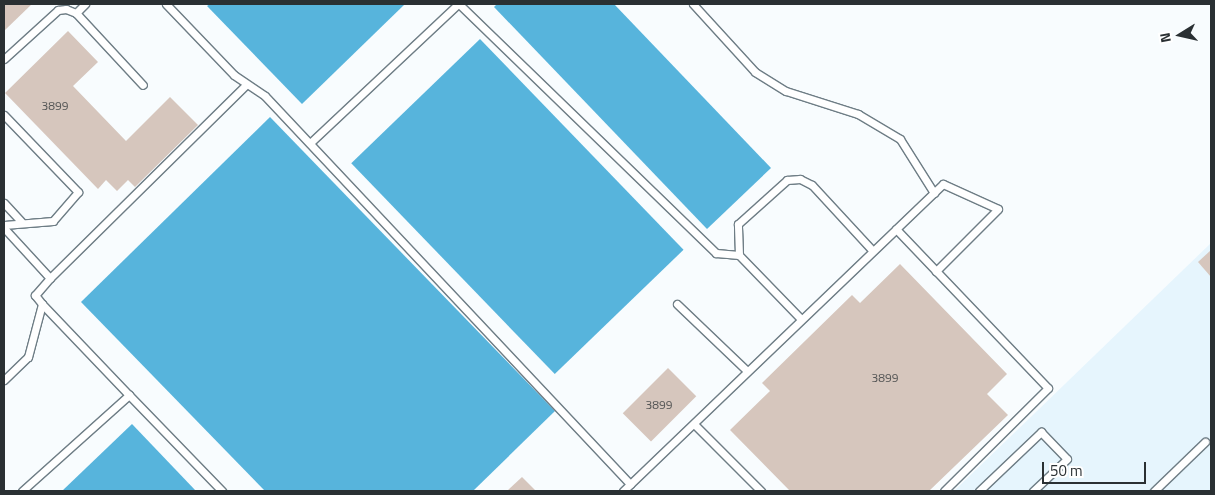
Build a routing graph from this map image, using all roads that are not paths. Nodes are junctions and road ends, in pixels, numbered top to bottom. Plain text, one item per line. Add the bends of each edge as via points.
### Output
1 (85, 4) edge
2 (166, 4) edge
3 (458, 4) edge
4 (694, 4) edge
5 (76, 12) junction
6 (4, 59) edge
7 (248, 84) junction
8 (144, 85) dead end
9 (4, 115) edge
10 (310, 143) junction
11 (934, 193) junction
12 (4, 203) edge
13 (21, 221) junction
14 (4, 227) edge
15 (896, 229) junction
16 (872, 250) junction
17 (740, 255) junction
18 (936, 271) junction
19 (50, 278) junction
20 (42, 304) junction
21 (677, 304) dead end
22 (801, 319) junction
23 (748, 371) junction
24 (4, 380) edge
25 (129, 395) junction
26 (694, 424) junction
27 (1206, 442) dead end
28 (630, 484) junction
29 (22, 491) edge
30 (222, 491) edge
31 (623, 491) edge
32 (761, 491) edge
33 (944, 491) edge
34 (979, 491) edge
35 (1033, 491) edge
36 (1154, 491) edge

1 - 5 lane
2 - 7 lane
3 - 10 lane
3 - 17 lane via 716,253
4 - 11 lane via 755,72 786,91 858,114 900,139
5 - 6 lane via 58,10
5 - 8 lane
7 - 10 lane via 265,96
7 - 19 lane
9 - 13 lane via 78,192 53,221
10 - 28 lane
11 - 15 lane
11 - 18 lane via 944,184 998,209
12 - 13 lane
13 - 14 lane
14 - 19 lane
15 - 16 lane
15 - 18 lane
16 - 17 lane via 812,185 793,178 738,224
16 - 22 lane
17 - 22 lane
18 - 33 lane via 1048,388
19 - 20 lane via 35,295
20 - 24 lane via 28,357
20 - 25 lane
21 - 23 lane
22 - 23 lane
23 - 26 lane
25 - 29 lane
25 - 30 lane
26 - 28 lane
26 - 32 lane
27 - 36 lane
28 - 31 lane
34 - 35 lane via 1042,432 1067,459

